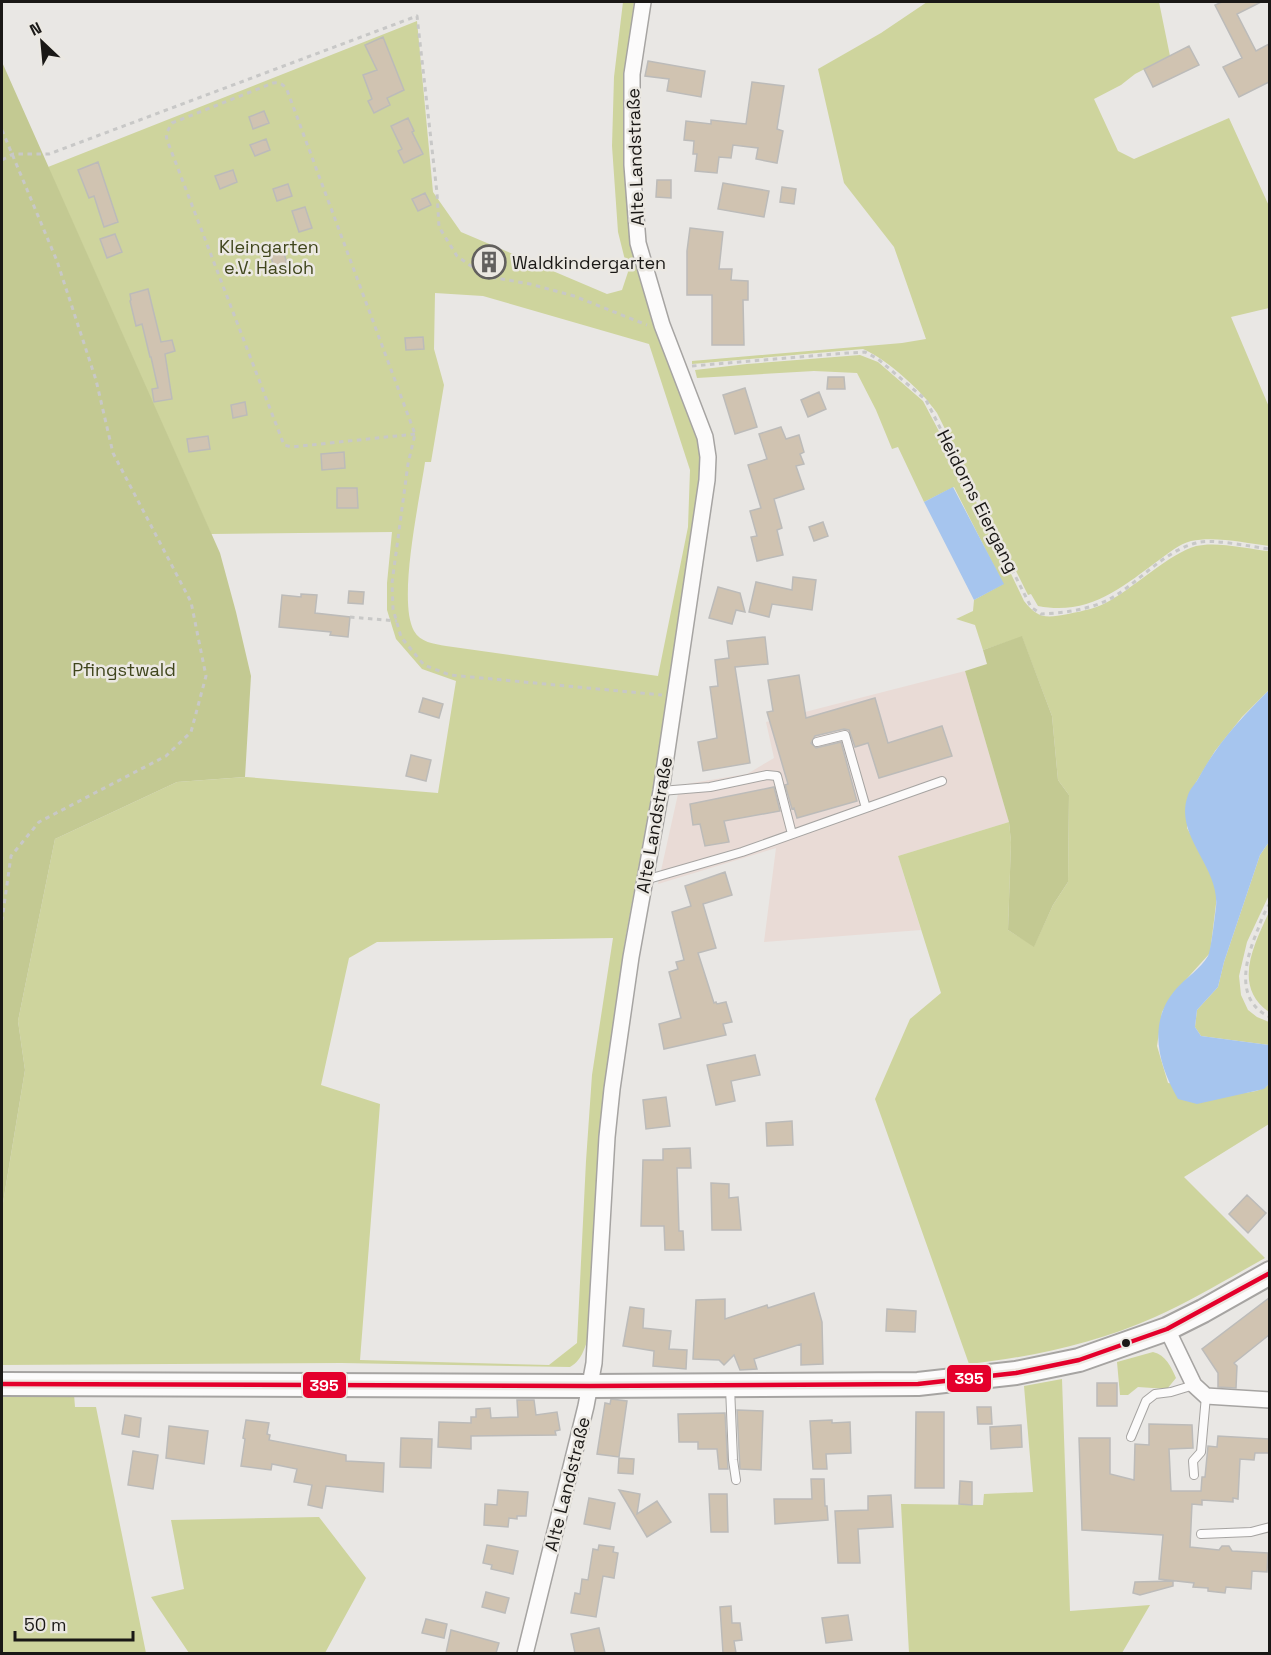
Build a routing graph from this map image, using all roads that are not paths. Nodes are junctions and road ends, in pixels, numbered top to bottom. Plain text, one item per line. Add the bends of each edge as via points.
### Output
1 (643, 2) edge
2 (817, 742) dead end
3 (942, 781) dead end
4 (661, 790) junction
5 (866, 808) junction
6 (792, 834) junction
7 (645, 880) junction
8 (1269, 1273) edge
9 (1167, 1329) junction
10 (2, 1384) edge
11 (730, 1385) junction
12 (1194, 1385) junction
13 (590, 1386) junction
14 (1206, 1396) junction
15 (1269, 1400) edge
16 (1131, 1437) dead end
17 (1194, 1475) dead end
18 (736, 1480) dead end
19 (1269, 1527) edge
20 (1200, 1534) dead end
21 (525, 1653) edge

1 - 4 street, Alte Landstraße via 632,74 632,165 638,243 662,325 705,437 708,457
2 - 5 lane via 845,735
3 - 5 lane
4 - 6 lane via 777,776
4 - 7 street, Alte Landstraße
5 - 6 lane
6 - 7 lane
7 - 13 street, Alte Landstraße via 612,1089 597,1346
8 - 9 main road
9 - 11 main road via 1079,1360 1016,1373 918,1384
9 - 12 street
10 - 13 main road
11 - 13 main road
11 - 18 lane
12 - 14 street
12 - 16 lane via 1155,1394 1146,1401
13 - 21 street, Alte Landstraße
14 - 15 street
14 - 17 lane via 1201,1452 1193,1461
19 - 20 lane via 1251,1532

